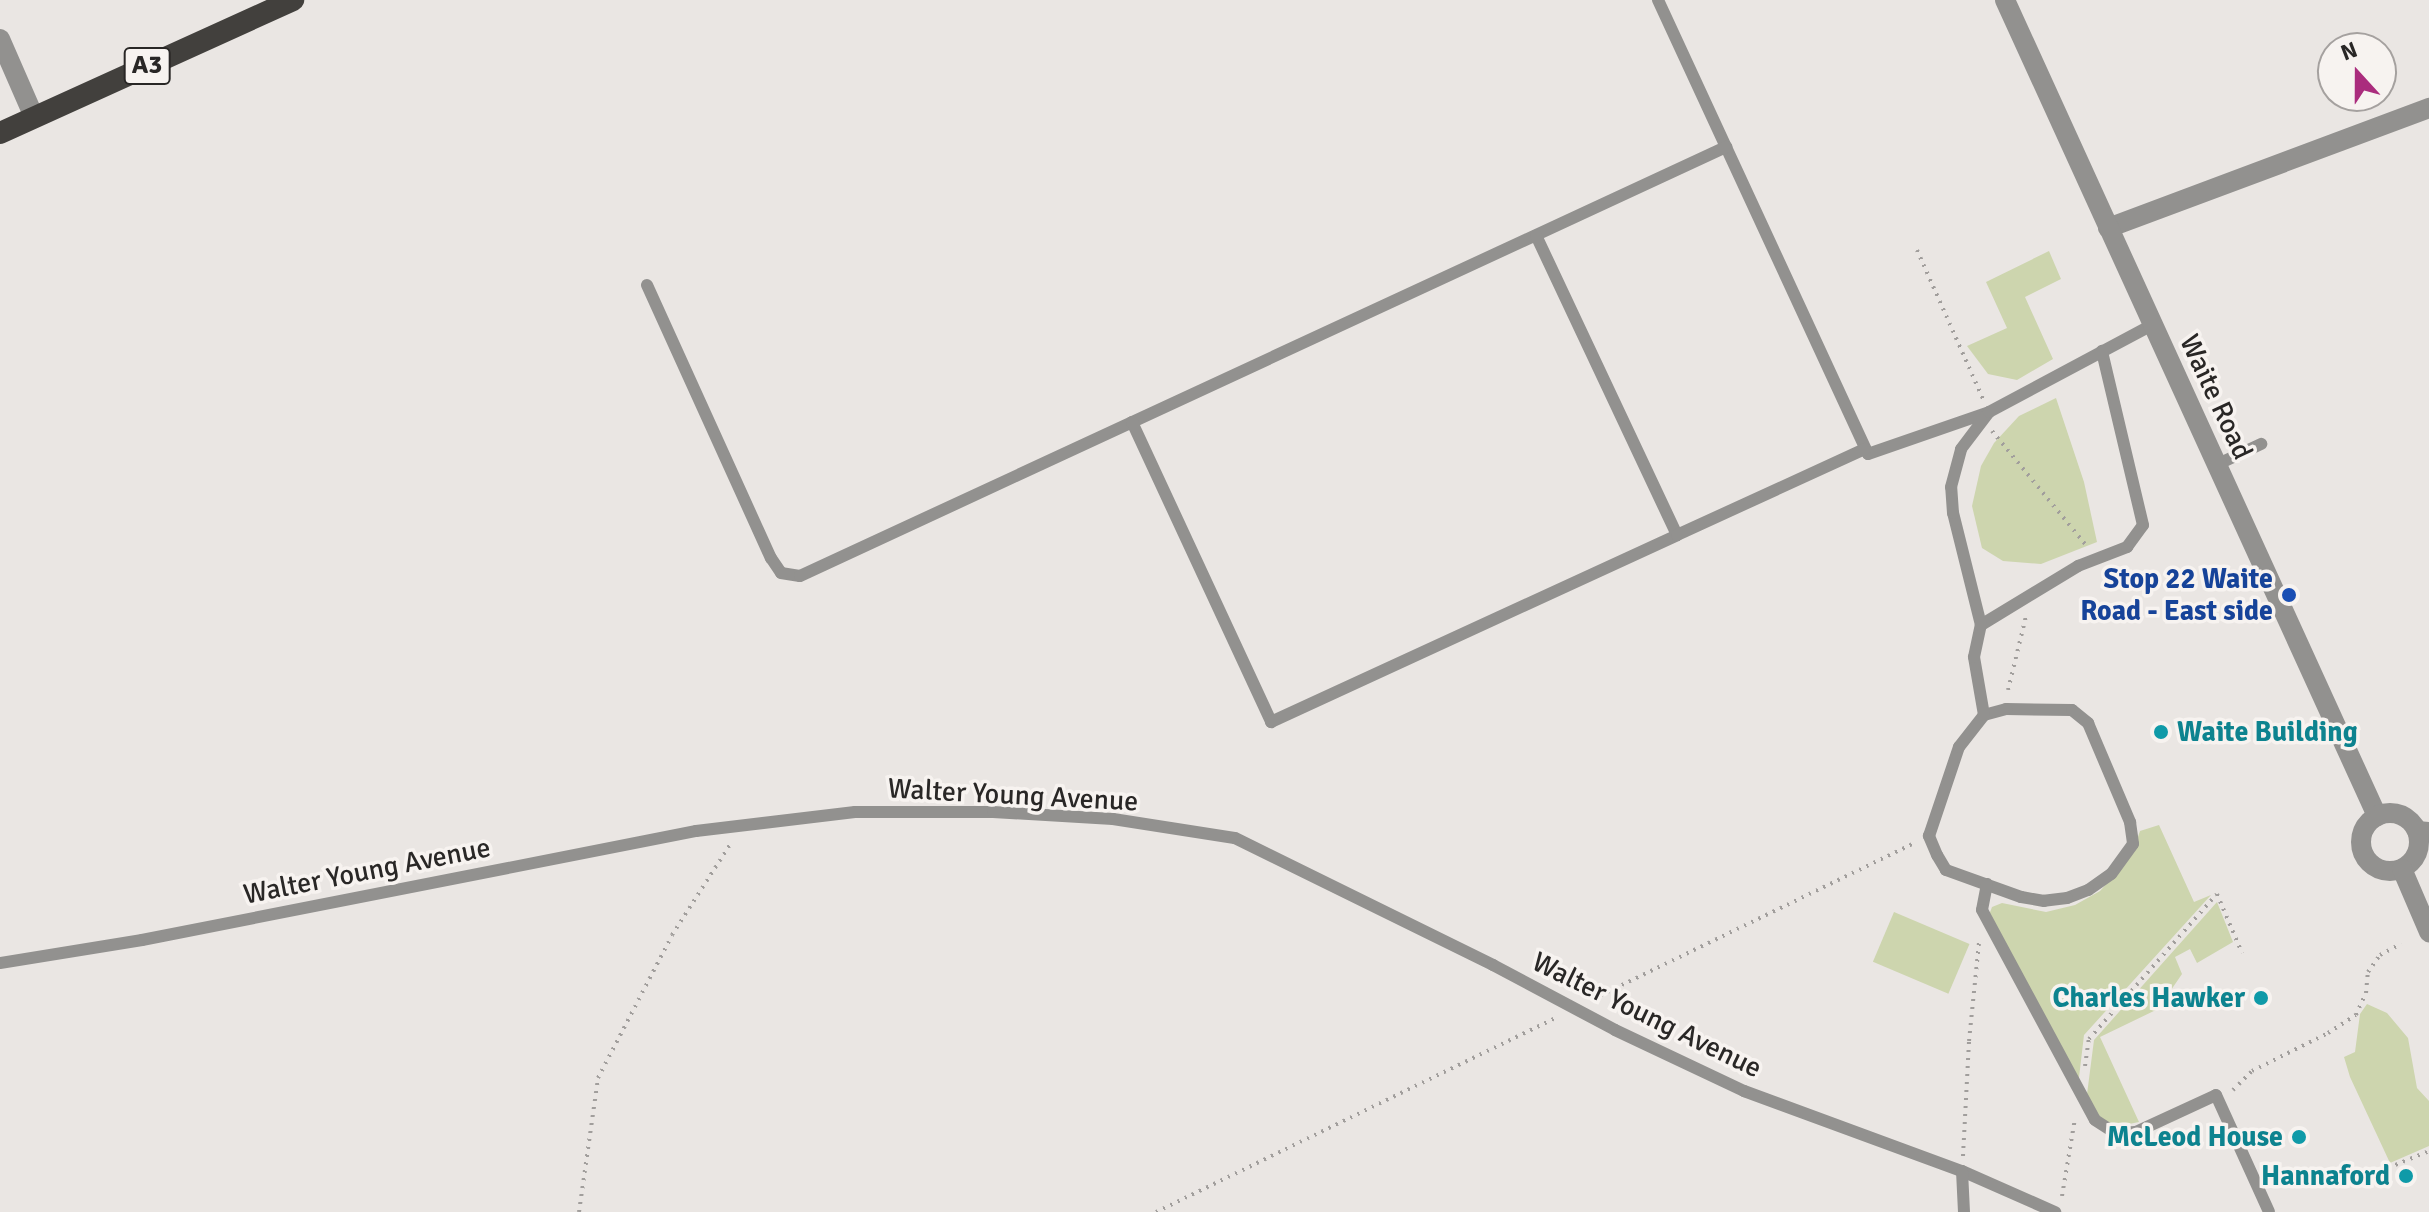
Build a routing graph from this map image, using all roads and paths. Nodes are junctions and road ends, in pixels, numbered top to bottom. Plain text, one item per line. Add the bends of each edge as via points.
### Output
1 (293, 0) edge
2 (1658, 0) edge
3 (2005, 0) edge
4 (0, 39) edge
5 (2429, 108) edge
6 (34, 117) junction
7 (0, 133) edge
8 (1726, 147) junction
9 (2108, 228) junction
10 (1536, 235) junction
11 (1917, 250) dead end
12 (647, 285) dead end
13 (2152, 325) junction
14 (2102, 351) junction
15 (1986, 416) junction
16 (1132, 422) junction
17 (2261, 444) dead end
18 (1865, 449) junction
19 (2216, 465) junction
20 (1677, 535) junction
21 (2097, 559) junction
22 (2109, 584) dead end
23 (1981, 625) junction
24 (1984, 715) junction
25 (2377, 816) junction
26 (745, 825) junction
27 (2423, 832) edge
28 (1929, 836) junction
29 (2402, 869) junction
30 (1987, 884) junction
31 (1982, 910) junction
32 (2429, 932) edge
33 (2401, 944) dead end
34 (2242, 953) dead end
35 (0, 963) edge
36 (1574, 1009) junction
37 (2080, 1094) junction
38 (2220, 1103) junction
39 (2429, 1151) edge
40 (1962, 1171) junction
41 (2366, 1177) dead end
42 (2061, 1197) dead end
43 (579, 1212) edge
44 (1156, 1212) edge
45 (1964, 1212) edge
46 (2055, 1212) edge
47 (2269, 1212) edge

1 - 6 highway, A3
2 - 8 lane
3 - 9 street, Waite Road
4 - 6 street
5 - 9 street
6 - 7 highway, A3
8 - 10 lane
8 - 18 lane
9 - 13 street, Waite Road
10 - 16 lane
10 - 20 lane
11 - 15 path
12 - 16 lane via 781,573 800,576
13 - 14 lane
13 - 19 street, Waite Road
14 - 15 lane
14 - 21 lane via 2143,525 2127,547
15 - 18 lane via 1868,454
15 - 21 path
15 - 23 lane via 1961,449 1951,487
16 - 20 lane via 1271,722
17 - 19 lane
18 - 20 lane
19 - 25 street, Waite Road
21 - 22 path
21 - 23 lane
23 - 24 lane via 1974,657
24 - 28 lane via 1959,747
24 - 30 lane via 2019,709 2072,710 2082,715 2130,822 2133,844 2111,874 2067,898 2021,897
25 - 27 street via 2396,813
25 - 29 street via 2363,830 2366,858 2382,870
26 - 35 lane, Walter Young Avenue
26 - 36 lane, Walter Young Avenue via 855,812 993,812 1113,819 1235,838
26 - 43 path via 672,935 598,1078
27 - 29 street via 2418,851
28 - 30 lane via 1946,870
28 - 36 path
29 - 32 street
30 - 31 lane
31 - 37 lane
31 - 40 path
33 - 38 path via 2380,955 2368,972 2356,1015 2252,1071
34 - 37 path via 2217,894 2089,1039
36 - 40 lane, Walter Young Avenue via 1744,1091
36 - 44 path
37 - 38 lane via 2095,1120 2115,1133 2136,1132 2216,1095
37 - 42 path
38 - 47 lane
39 - 41 path
40 - 45 lane
40 - 46 lane, Walter Young Avenue

